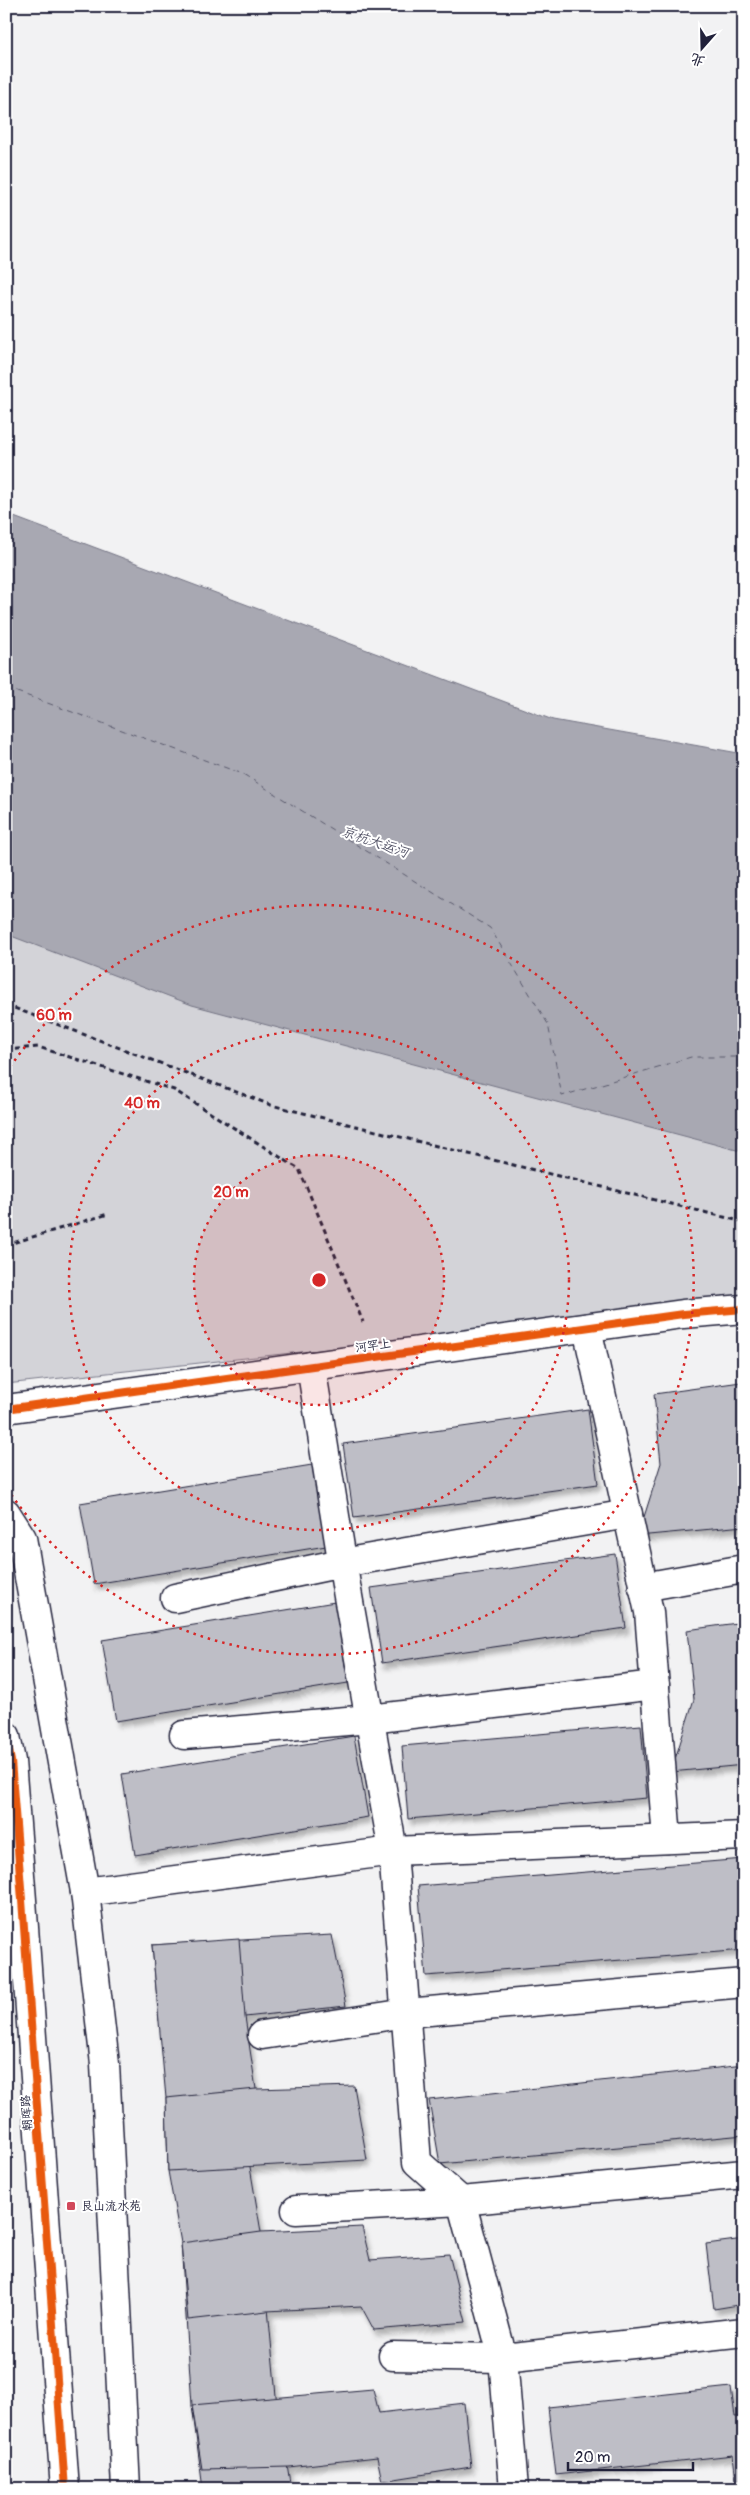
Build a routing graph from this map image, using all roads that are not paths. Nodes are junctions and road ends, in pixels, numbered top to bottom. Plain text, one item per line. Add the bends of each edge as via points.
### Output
1 (744, 1309) edge
2 (587, 1328) junction
3 (311, 1366) junction
4 (6, 1408) edge
5 (6, 1513) edge
6 (628, 1514) junction
7 (342, 1563) junction
8 (744, 1569) edge
9 (643, 1587) junction
10 (175, 1598) dead end
11 (655, 1684) junction
12 (370, 1719) junction
13 (184, 1735) dead end
14 (6, 1736) edge
15 (744, 1836) edge
16 (667, 1839) junction
17 (393, 1851) junction
18 (85, 1892) junction
19 (744, 1984) edge
20 (407, 2013) junction
21 (262, 2035) dead end
22 (744, 2174) edge
23 (460, 2201) junction
24 (296, 2210) dead end
25 (744, 2332) edge
26 (393, 2356) dead end
27 (503, 2358) junction
28 (65, 2489) edge
29 (126, 2489) edge
30 (514, 2489) edge

1 - 2 street, 河罕上
2 - 3 street, 河罕上
2 - 6 street
3 - 4 street, 河罕上
3 - 7 street
5 - 18 street via 22,1538
6 - 7 street
6 - 9 street
7 - 10 street
7 - 12 street
8 - 9 street
9 - 11 street via 649,1612
11 - 12 street
11 - 16 street
12 - 13 street
12 - 17 street
14 - 28 street, 朝晖路 via 19,1861
15 - 16 street
16 - 17 street
17 - 18 street
17 - 20 street
18 - 29 street via 105,2064
19 - 20 street
20 - 21 street
20 - 23 street via 417,2162
22 - 23 street
23 - 24 street
23 - 27 street
25 - 27 street
26 - 27 street
27 - 30 street

